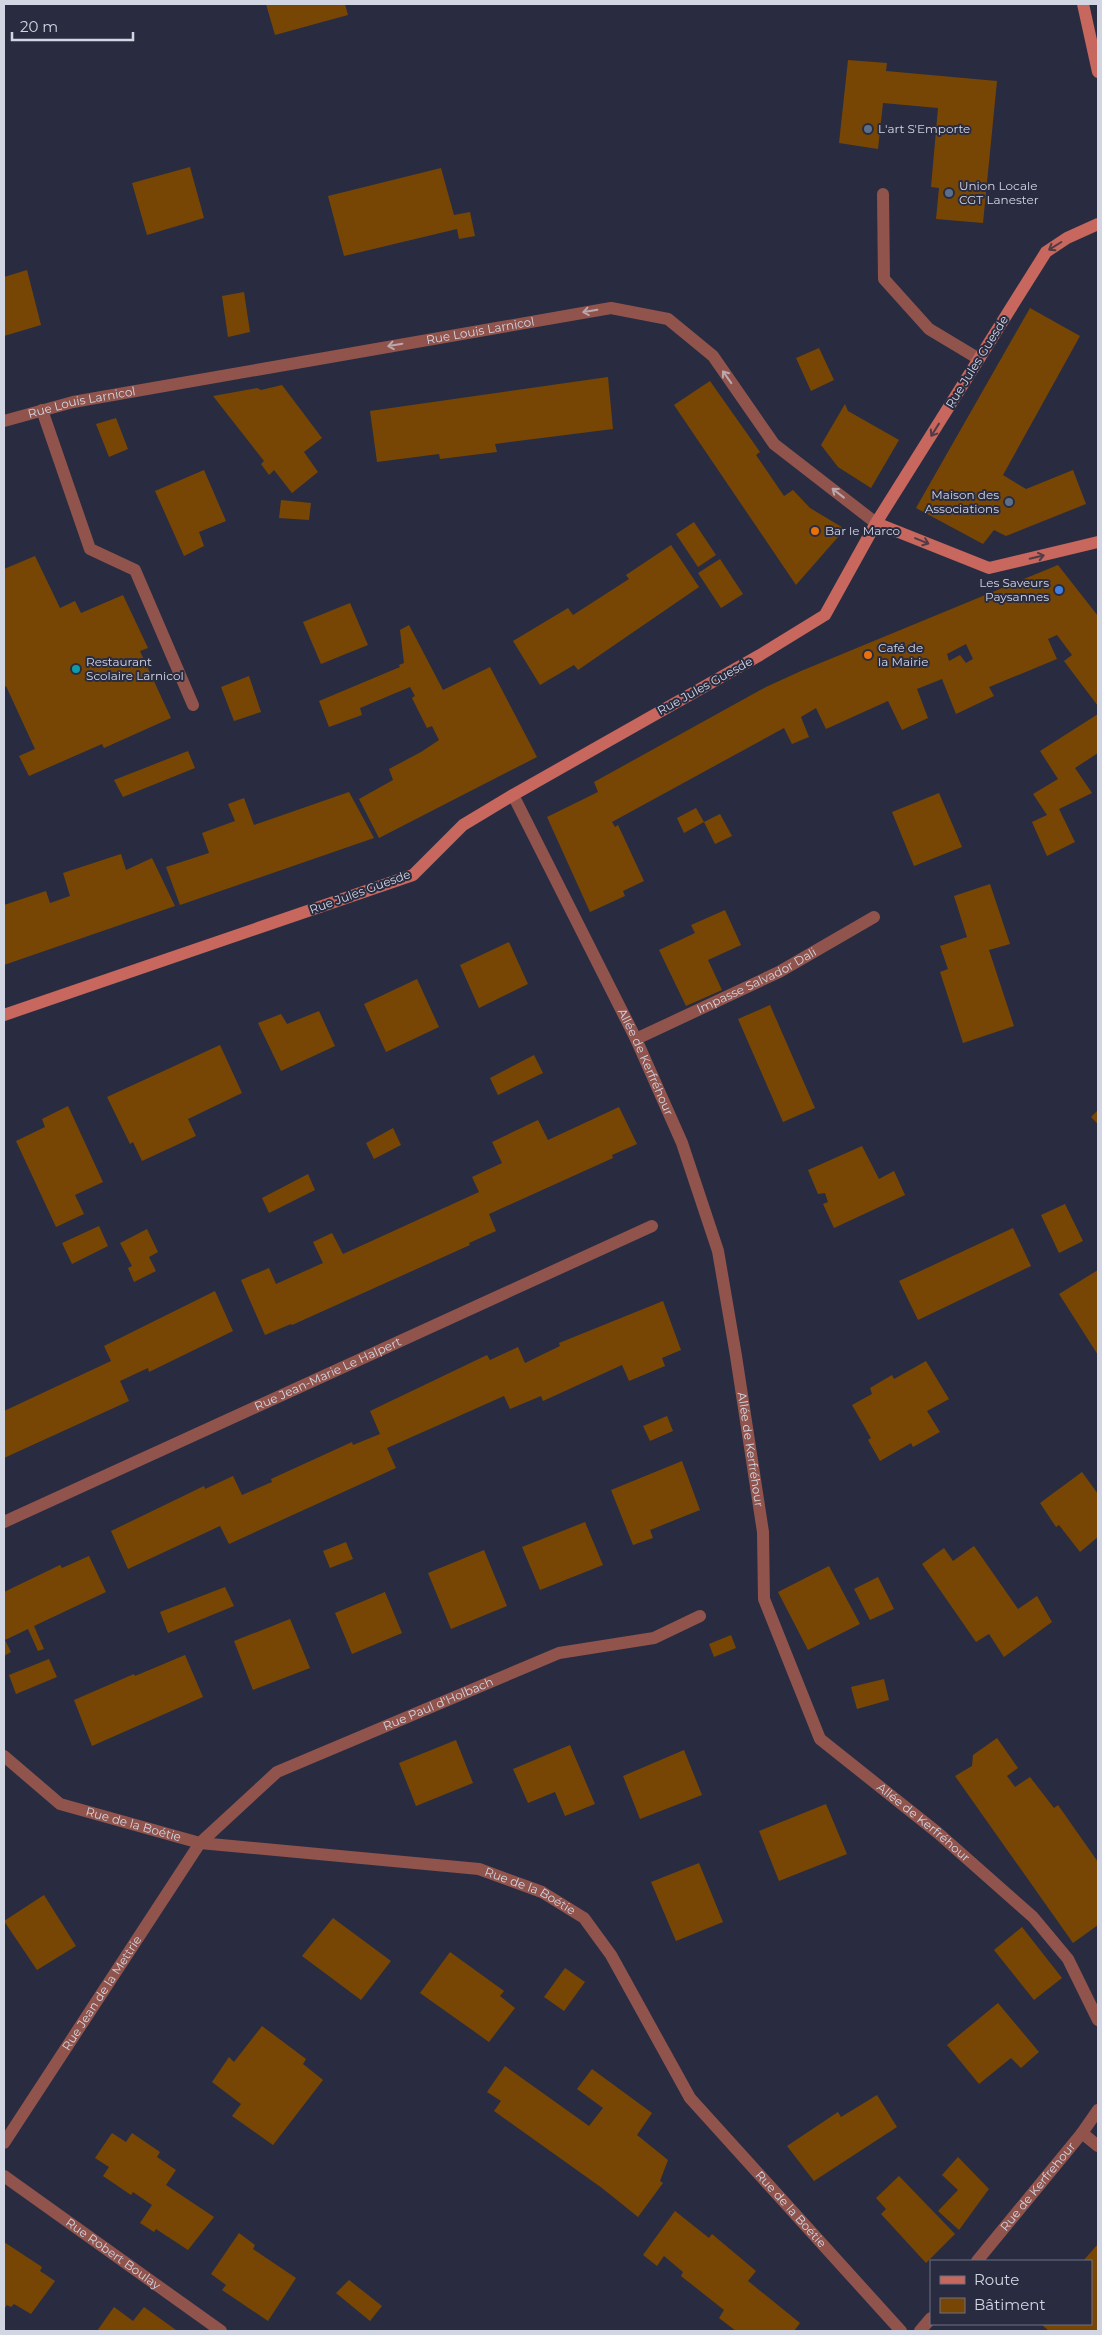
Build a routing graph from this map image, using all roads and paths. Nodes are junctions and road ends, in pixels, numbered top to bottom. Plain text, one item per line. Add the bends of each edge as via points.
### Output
1 (1083, 4) edge
2 (1098, 72) edge
3 (883, 194) dead end
4 (1098, 224) edge
5 (980, 359) junction
6 (42, 410) junction
7 (4, 421) edge
8 (876, 523) junction
9 (1098, 542) edge
10 (193, 705) dead end
11 (513, 795) junction
12 (874, 917) dead end
13 (4, 1014) edge
14 (636, 1039) junction
15 (652, 1226) dead end
16 (4, 1522) edge
17 (700, 1616) dead end
18 (4, 1756) edge
19 (200, 1843) junction
20 (1098, 2020) edge
21 (1098, 2110) edge
22 (1082, 2133) junction
23 (4, 2143) edge
24 (1098, 2146) edge
25 (4, 2176) edge
26 (978, 2260) edge
27 (930, 2319) edge
28 (222, 2331) edge
29 (900, 2331) edge
30 (920, 2331) edge

1 - 2 street
3 - 5 street via 884,279 929,329
4 -> 5 street, Rue Jules Guesde via 1046,252
5 -> 8 street, Rue Jules Guesde
6 - 7 street, Rue Louis Larnicol
8 -> 6 street, Rue Louis Larnicol via 774,444 713,356 668,319 611,308
6 - 10 street via 90,549 134,570
8 -> 9 street via 990,568
8 - 11 street, Rue Jules Guesde via 825,615
11 - 13 street, Rue Jules Guesde via 464,825 413,875
11 - 14 street, Allée de Kerfréhour
12 - 14 street, Impasse Salvador Dali via 779,972
14 - 20 street, Allée de Kerfréhour via 682,1143 718,1251 763,1532 764,1599 820,1739 938,1833 1034,1917 1068,1959
15 - 16 street, Rue Jean-Marie Le Halpert
17 - 19 street, Rue Paul d'Holbach via 654,1638 559,1653 277,1772
18 - 19 street, Rue de la Boétie via 60,1804
19 - 23 street, Rue Jean de la Mettrie
19 - 29 street, Rue de la Boétie via 479,1869 542,1892 584,1918 611,1955 690,2098
21 - 22 street, Rue de Kerfrehour
22 - 24 street
22 - 26 street, Rue de Kerfrehour
25 - 28 street, Rue Robert Boulay
27 - 30 street

